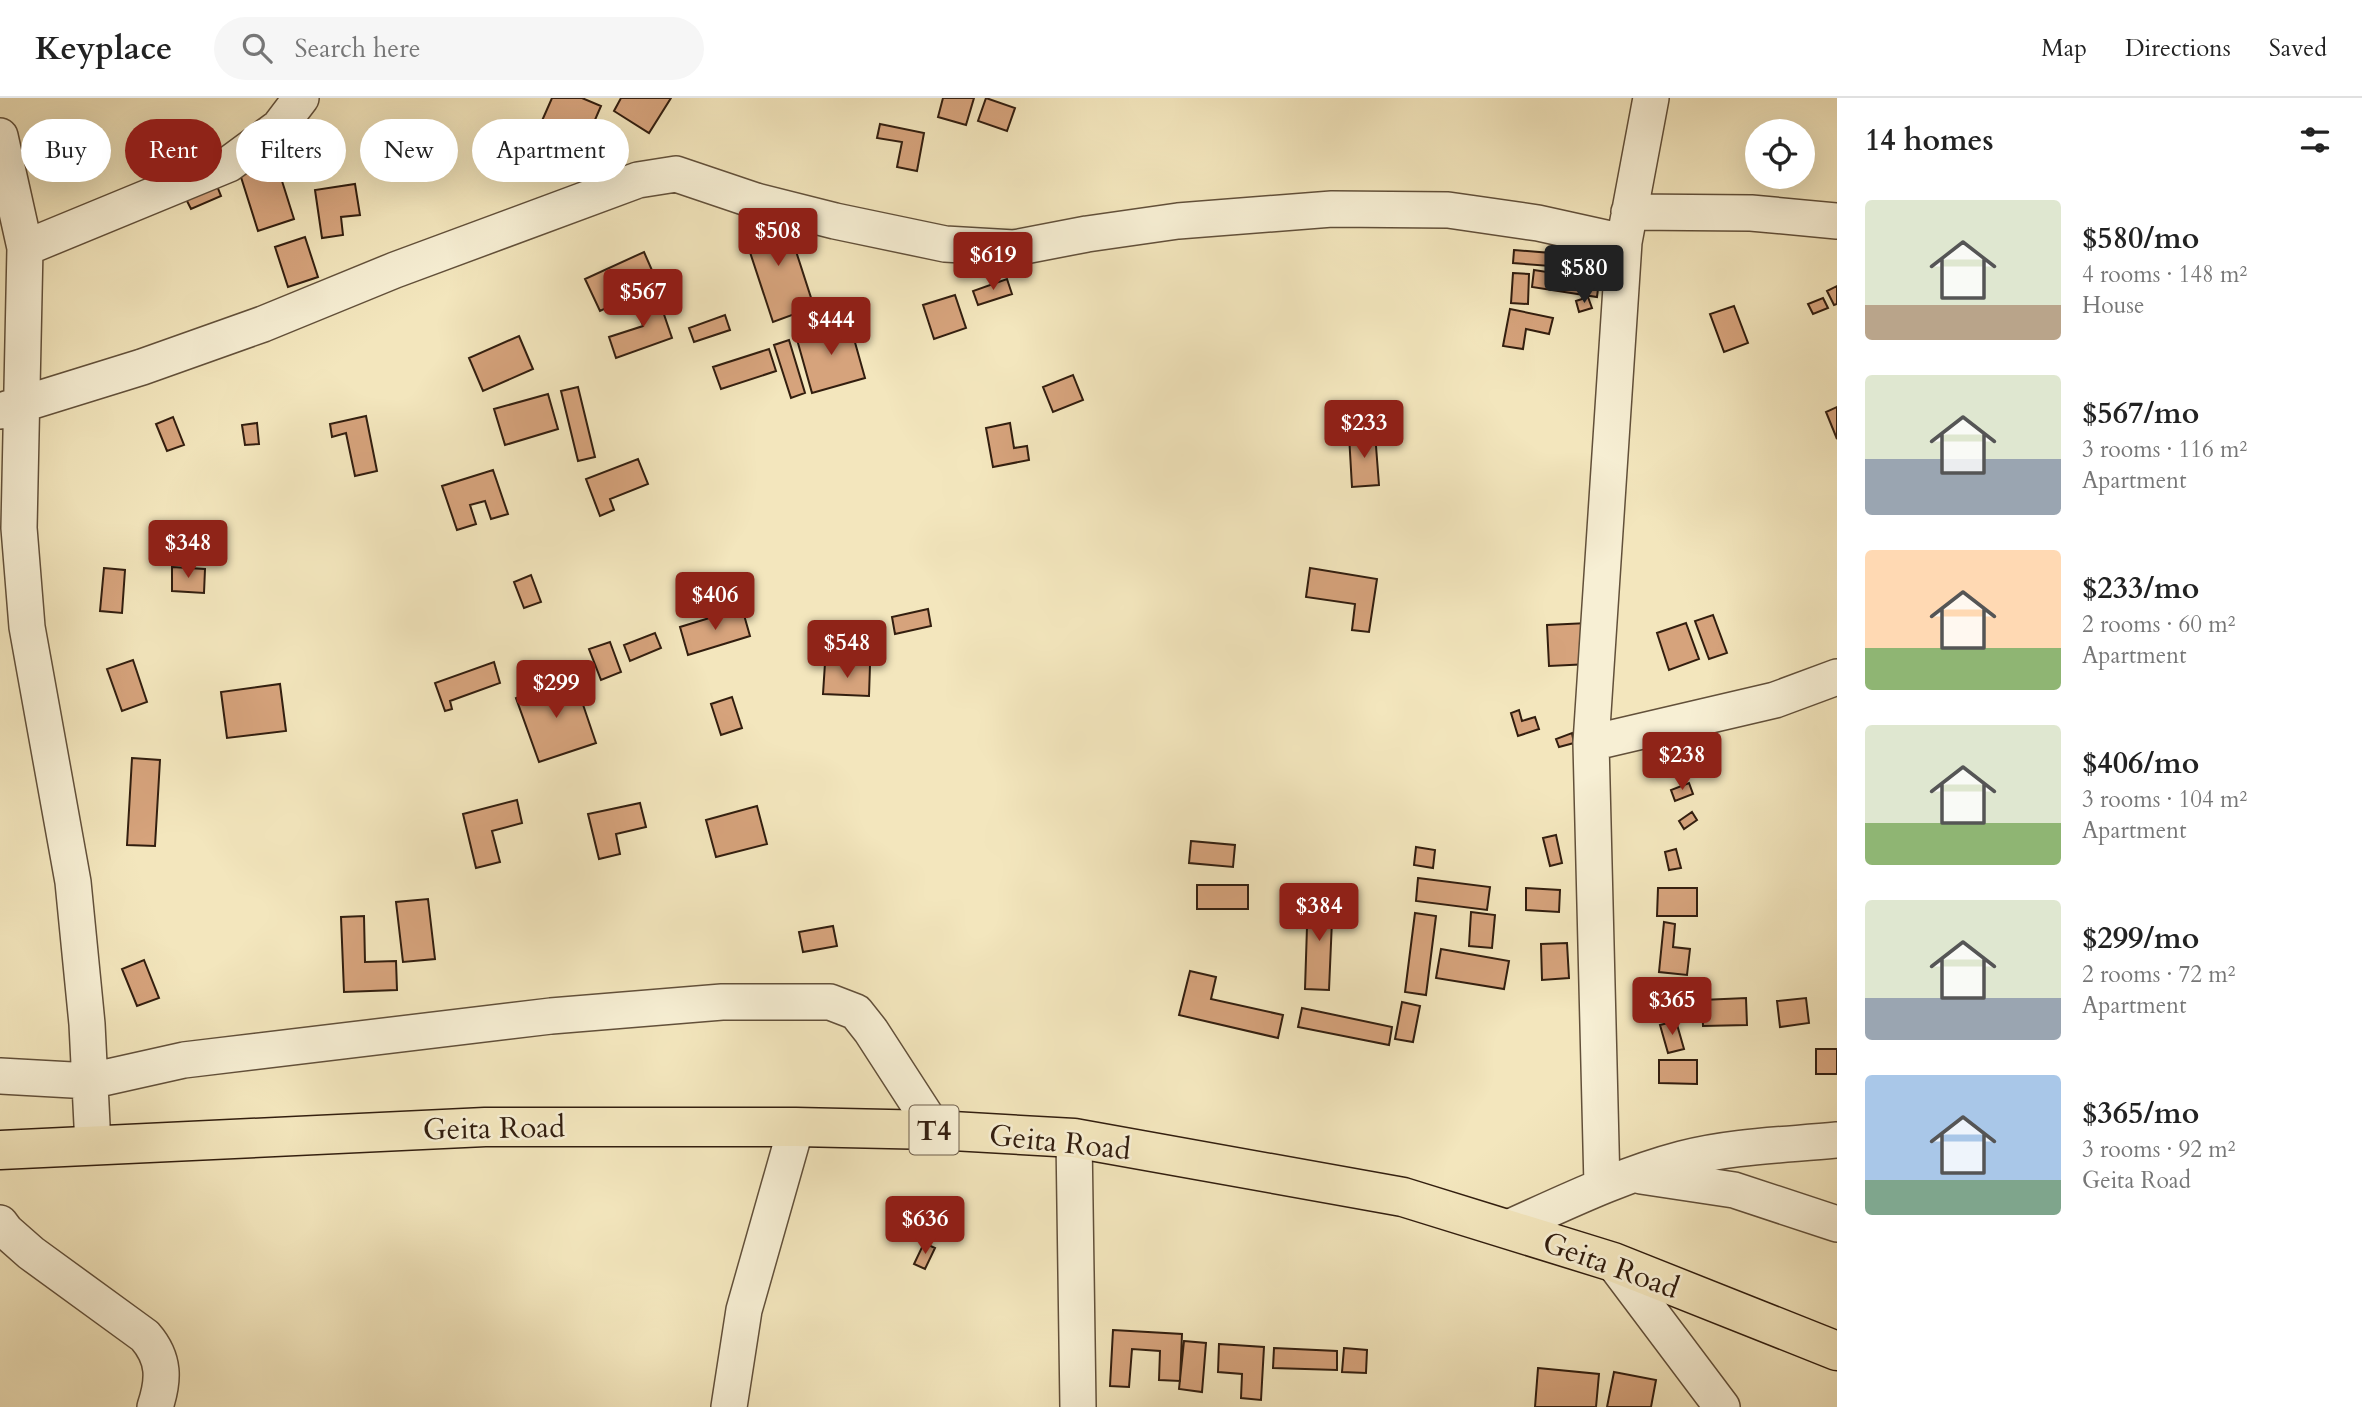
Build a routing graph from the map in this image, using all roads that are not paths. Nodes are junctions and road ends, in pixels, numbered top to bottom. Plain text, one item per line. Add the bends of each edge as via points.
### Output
1 (302, 98) edge
2 (1651, 98) edge
3 (0, 136) edge
4 (1837, 221) edge
5 (1627, 227) junction
6 (25, 248) junction
7 (11, 407) edge
8 (1837, 677) edge
9 (1591, 743) junction
10 (0, 1076) edge
11 (90, 1081) junction
12 (796, 1127) junction
13 (936, 1130) junction
14 (1074, 1138) junction
15 (1837, 1140) edge
16 (93, 1145) junction
17 (0, 1150) edge
18 (1618, 1180) junction
19 (0, 1223) edge
20 (1837, 1224) edge
21 (1506, 1229) junction
22 (1613, 1262) junction
23 (1837, 1351) edge
24 (155, 1407) edge
25 (729, 1407) edge
26 (1078, 1407) edge
27 (1722, 1407) edge

1 - 6 street via 279,127 229,164
2 - 5 street
3 - 6 street
4 - 5 street via 1751,213
5 - 7 street via 1538,223 1448,209 1332,209 1178,221 1014,248 945,244 835,221 676,174 639,180 251,328
5 - 9 street
6 - 7 street
7 - 11 street via 27,627 73,883
8 - 9 street via 1763,703
9 - 18 street
10 - 11 street
11 - 13 street via 184,1060 551,1016 722,1002 830,1002 856,1012
11 - 16 street
12 - 13 highway, Geita Road / T4
12 - 16 highway, Geita Road / T4 via 485,1127
12 - 25 street via 744,1310
13 - 14 highway, Geita Road / T4
14 - 21 highway, Geita Road / T4 via 1402,1197
14 - 26 street
15 - 18 street via 1683,1158
16 - 17 highway, Geita Road / T4
18 - 20 street via 1734,1190
18 - 21 street
19 - 24 street via 31,1253 145,1336 155,1348 162,1384
21 - 22 highway, Geita Road / T4
22 - 23 highway, Geita Road / T4
22 - 27 street

